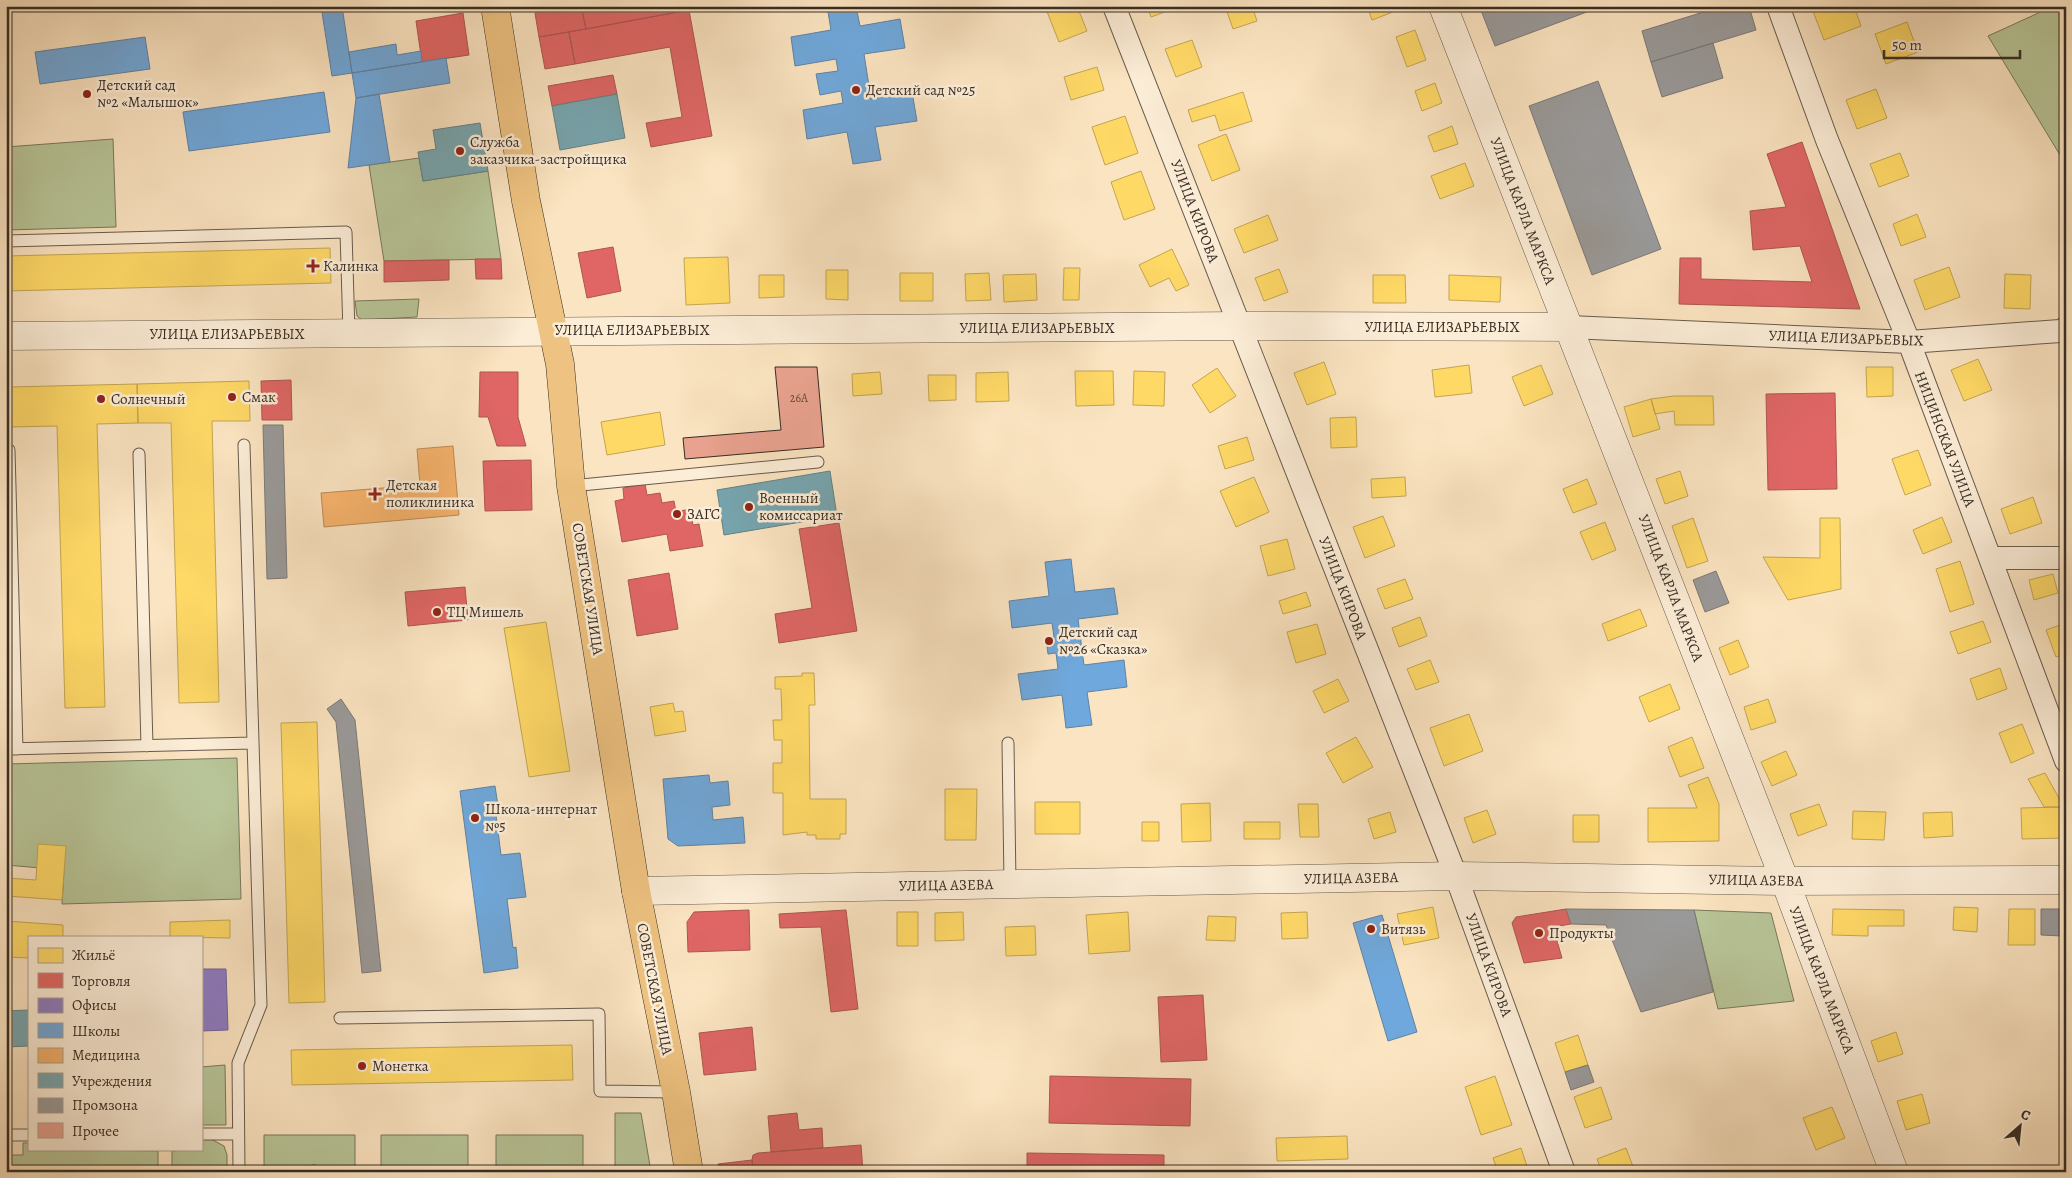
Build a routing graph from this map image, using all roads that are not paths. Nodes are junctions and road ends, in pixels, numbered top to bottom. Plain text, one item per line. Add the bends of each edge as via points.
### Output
1 (495, 6) edge
2 (1114, 6) edge
3 (1443, 6) edge
4 (1778, 6) edge
5 (6, 241) edge
6 (1240, 326) junction
7 (1569, 327) junction
8 (2066, 328) edge
9 (552, 331) junction
10 (349, 333) junction
11 (6, 336) edge
12 (1909, 342) junction
13 (244, 445) dead end
14 (10, 450) dead end
15 (139, 454) dead end
16 (818, 462) dead end
17 (571, 486) junction
18 (1991, 558) junction
19 (2066, 558) edge
20 (253, 743) junction
21 (1008, 743) dead end
22 (147, 746) junction
23 (12, 749) edge
24 (2066, 761) edge
25 (1456, 876) junction
26 (2066, 880) edge
27 (1785, 881) junction
28 (1010, 884) junction
29 (636, 891) junction
30 (340, 1018) dead end
31 (676, 1092) junction
32 (202, 1134) edge
33 (238, 1134) junction
34 (6, 1135) edge
35 (28, 1135) edge
36 (238, 1172) edge
37 (689, 1172) edge
38 (1564, 1172) edge
39 (1894, 1172) edge

1 - 9 main road, СОВЕТСКАЯ УЛИЦА via 526,200
2 - 6 street, УЛИЦА КИРОВА
3 - 7 street, УЛИЦА КАРЛА МАРКСА
4 - 12 street, НИЦИНСКАЯ УЛИЦА via 1827,140
5 - 10 lane via 346,232
6 - 7 street, УЛИЦА ЕЛИЗАРЬЕВЫХ
6 - 9 street, УЛИЦА ЕЛИЗАРЬЕВЫХ
6 - 25 street, УЛИЦА КИРОВА
7 - 12 street, УЛИЦА ЕЛИЗАРЬЕВЫХ
7 - 27 street, УЛИЦА КАРЛА МАРКСА
8 - 12 street, УЛИЦА ЕЛИЗАРЬЕВЫХ
9 - 10 street, УЛИЦА ЕЛИЗАРЬЕВЫХ
9 - 17 main road, СОВЕТСКАЯ УЛИЦА via 560,364
10 - 11 street, УЛИЦА ЕЛИЗАРЬЕВЫХ
12 - 18 street, НИЦИНСКАЯ УЛИЦА
13 - 20 lane
14 - 23 lane
15 - 22 lane
16 - 17 lane
17 - 29 main road, СОВЕТСКАЯ УЛИЦА
18 - 19 street
18 - 24 street, НИЦИНСКАЯ УЛИЦА
20 - 22 lane
20 - 33 lane via 260,1005 238,1063
21 - 28 lane
22 - 23 lane
25 - 27 street, УЛИЦА АЗЕВА
25 - 28 street, УЛИЦА АЗЕВА
25 - 38 street, УЛИЦА КИРОВА
26 - 27 street, УЛИЦА АЗЕВА
27 - 39 street, УЛИЦА КАРЛА МАРКСА
28 - 29 street, УЛИЦА АЗЕВА
29 - 31 main road, СОВЕТСКАЯ УЛИЦА
30 - 31 lane via 599,1014 600,1091
31 - 37 main road, СОВЕТСКАЯ УЛИЦА
32 - 33 lane
33 - 36 lane
34 - 35 lane

